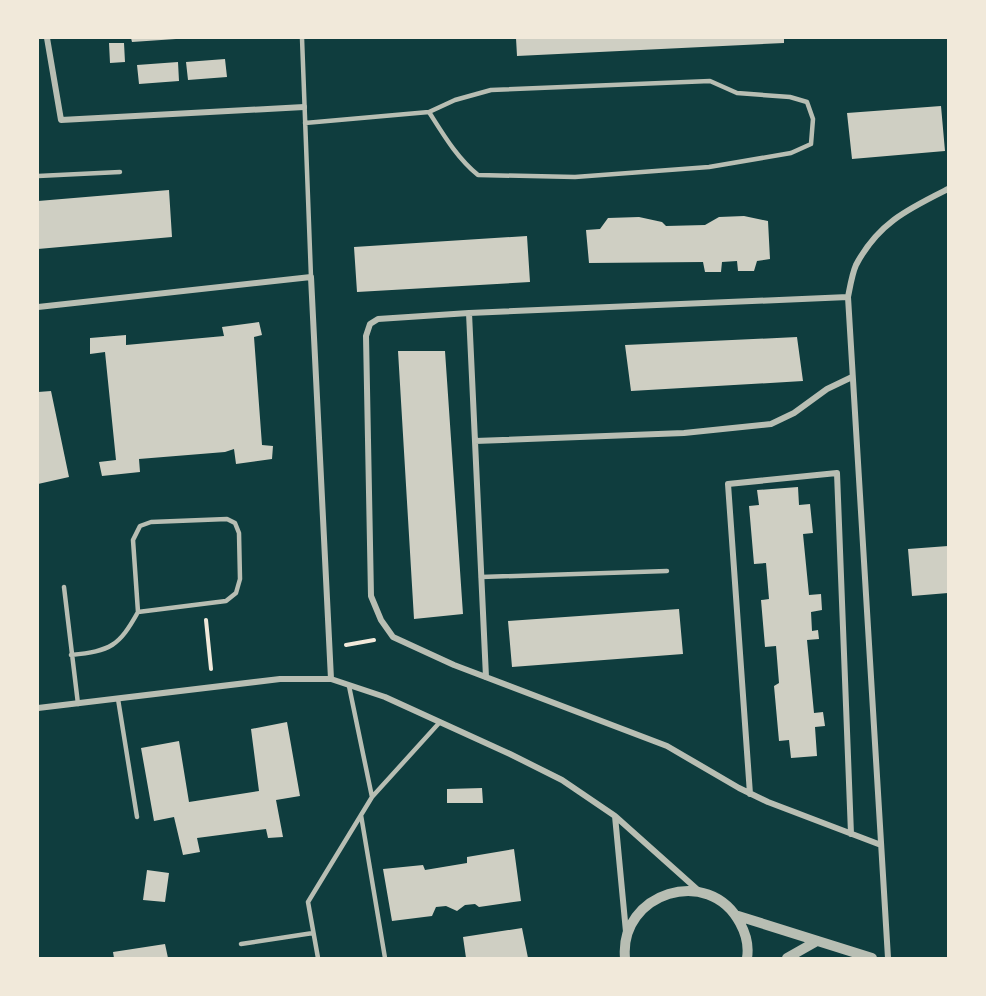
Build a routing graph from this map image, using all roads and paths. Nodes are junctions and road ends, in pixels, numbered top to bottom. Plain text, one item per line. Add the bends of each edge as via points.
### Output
1 (47, 38) edge
2 (302, 38) edge
3 (304, 107) junction
4 (429, 112) junction
5 (305, 123) junction
6 (120, 172) dead end
7 (38, 176) edge
8 (948, 189) edge
9 (311, 277) junction
10 (848, 297) junction
11 (38, 307) edge
12 (469, 313) junction
13 (852, 377) junction
14 (475, 441) junction
15 (667, 571) dead end
16 (481, 577) junction
17 (63, 587) dead end
18 (204, 604) junction
19 (138, 612) junction
20 (393, 637) junction
21 (329, 647) junction
22 (71, 655) junction
23 (486, 677) junction
24 (331, 680) junction
25 (349, 686) junction
26 (213, 688) junction
27 (118, 699) junction
28 (78, 704) junction
29 (38, 708) edge
30 (440, 722) junction
31 (750, 794) junction
32 (372, 797) junction
33 (361, 815) junction
34 (615, 816) junction
35 (137, 817) dead end
36 (851, 834) junction
37 (881, 845) junction
38 (700, 892) junction
39 (735, 915) junction
40 (313, 933) junction
41 (626, 935) junction
42 (818, 941) junction
43 (241, 944) dead end
44 (318, 958) edge
45 (385, 958) edge
46 (624, 958) edge
47 (747, 958) edge
48 (787, 958) edge
49 (872, 958) edge
50 (888, 958) edge

1 - 3 street via 61,120
2 - 3 lane
3 - 5 lane
4 - 4 lane via 491,90 710,81 737,93 807,102 813,119 811,144 792,153 709,167 575,177 478,174 449,143
4 - 5 lane
5 - 9 lane
6 - 7 lane
8 - 10 street via 912,207 878,231 855,267
9 - 11 street
9 - 21 street
10 - 12 street
10 - 13 street
12 - 14 street
12 - 20 street via 378,319 366,331 371,596
13 - 14 street via 771,424 684,433
13 - 37 street
14 - 16 street
15 - 16 lane
16 - 23 street
17 - 22 lane
18 - 19 lane
18 - 19 lane via 226,601 236,593 240,579 239,533 235,523 227,519 151,522 140,526 133,540
18 - 26 path
19 - 22 lane via 124,636 99,652
20 - 21 path
20 - 23 street
21 - 24 street
22 - 28 lane
23 - 31 street via 667,746
24 - 25 street
24 - 26 street via 280,679
25 - 30 street via 385,697
25 - 32 lane
26 - 27 street
27 - 28 street
27 - 35 lane
28 - 29 street
30 - 32 lane
30 - 34 street via 562,780
31 - 36 street
31 - 36 street via 728,484 837,473
32 - 33 lane
33 - 40 lane via 308,902
33 - 45 lane
34 - 38 street
34 - 41 street
36 - 37 street
37 - 50 street
38 - 39 street via 719,900
38 - 41 street via 677,891 654,899 637,914
39 - 42 street
39 - 47 street via 745,932
40 - 43 lane
40 - 44 lane
41 - 46 street
42 - 48 street
42 - 49 street

